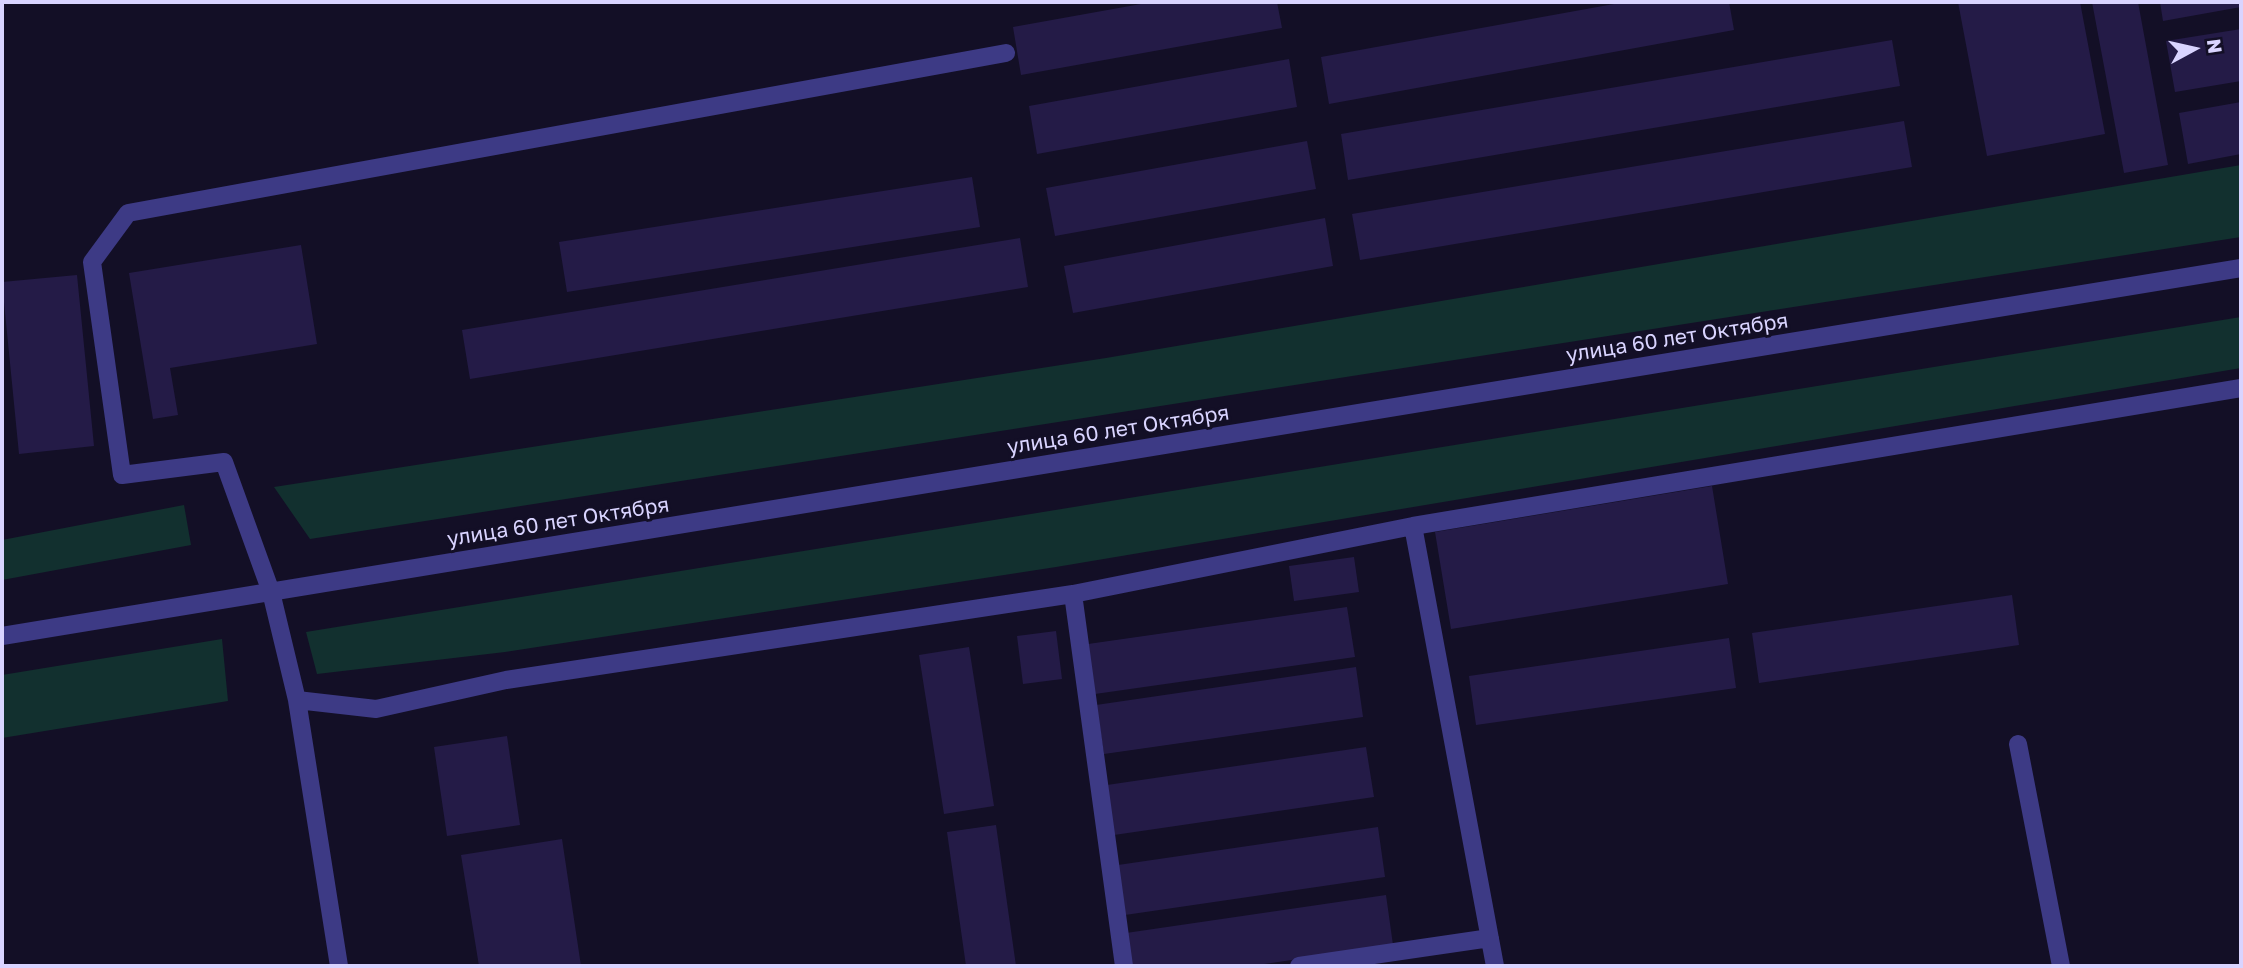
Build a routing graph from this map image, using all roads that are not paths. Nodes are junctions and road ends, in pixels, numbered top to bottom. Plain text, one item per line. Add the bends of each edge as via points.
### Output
1 (1006, 53) dead end
2 (2241, 268) edge
3 (2241, 388) edge
4 (1413, 526) junction
5 (271, 592) junction
6 (1073, 594) junction
7 (2, 636) edge
8 (297, 700) junction
9 (2018, 744) dead end
10 (1490, 938) junction
11 (340, 966) edge
12 (1124, 966) edge
13 (1299, 966) edge
14 (1495, 966) edge
15 (2061, 966) edge

1 - 5 street via 128,213 92,262 122,475 224,461
2 - 5 street, улица 60 лет Октября
3 - 4 street
4 - 6 street
4 - 10 street
5 - 7 street, улица 60 лет Октября
5 - 8 street
6 - 8 street via 506,680 376,709
6 - 12 street
8 - 11 street
9 - 15 street
10 - 13 street
10 - 14 street

